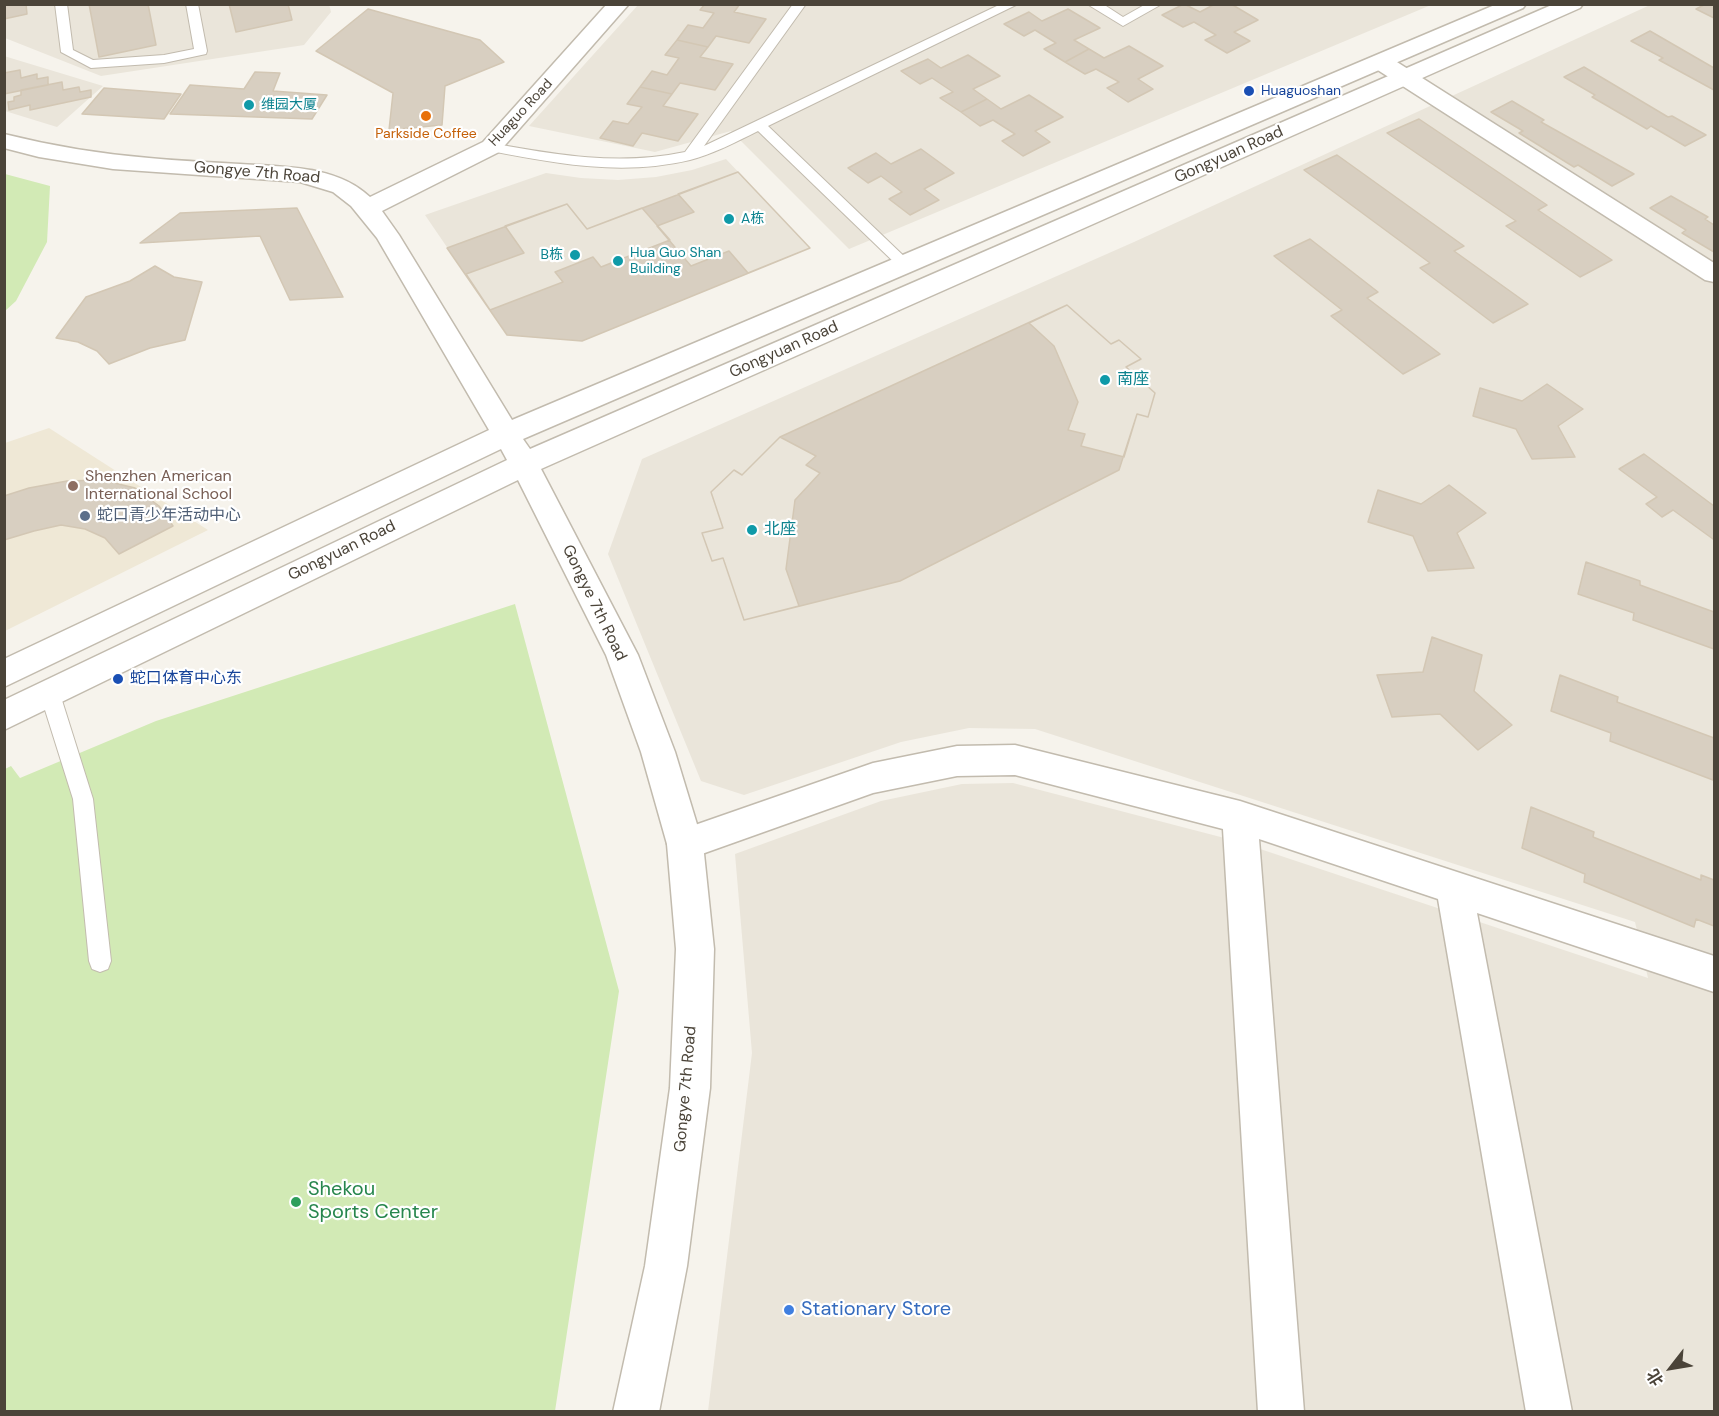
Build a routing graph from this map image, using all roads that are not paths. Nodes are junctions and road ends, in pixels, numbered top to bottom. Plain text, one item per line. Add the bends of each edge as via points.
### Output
1 (61, 4) edge
2 (192, 4) edge
3 (620, 4) edge
4 (800, 4) edge
5 (1012, 4) edge
6 (1093, 4) edge
7 (1156, 4) edge
8 (1516, 4) edge
9 (1573, 4) edge
10 (1381, 62) junction
11 (1406, 78) junction
12 (759, 125) junction
13 (4, 141) edge
14 (491, 147) junction
15 (689, 156) junction
16 (368, 208) junction
17 (904, 264) junction
18 (1714, 274) edge
19 (515, 449) junction
20 (4, 674) edge
21 (50, 694) junction
22 (4, 716) edge
23 (1240, 817) junction
24 (685, 844) junction
25 (1454, 888) junction
26 (100, 961) dead end
27 (1714, 974) edge
28 (636, 1412) edge
29 (1281, 1412) edge
30 (1550, 1412) edge

1 - 2 lane via 67,52 92,64 164,59 201,51
3 - 14 street, Huaguo Road
4 - 15 lane
5 - 12 lane
6 - 7 lane via 1123,22
8 - 10 street, Gongyuan Road
9 - 11 street, Gongyuan Road
10 - 11 street
10 - 17 street, Gongyuan Road
11 - 18 street
11 - 19 street, Gongyuan Road
12 - 15 lane via 728,143
12 - 17 lane
13 - 16 street, Gongye 7th Road via 107,160 328,180 349,191
14 - 15 lane via 603,165 647,164
14 - 16 street, Huaguo Road
16 - 19 street, Gongye 7th Road
17 - 19 street, Gongyuan Road
19 - 20 street, Gongyuan Road
19 - 21 street, Gongyuan Road
19 - 24 street, Gongye 7th Road via 622,655 658,752
21 - 22 street, Gongyuan Road
21 - 26 lane via 83,799
23 - 24 street via 1015,760 957,761 873,778
23 - 25 street
23 - 29 street
24 - 28 street, Gongye 7th Road via 694,949 690,1088 666,1266
25 - 27 street
25 - 30 street

